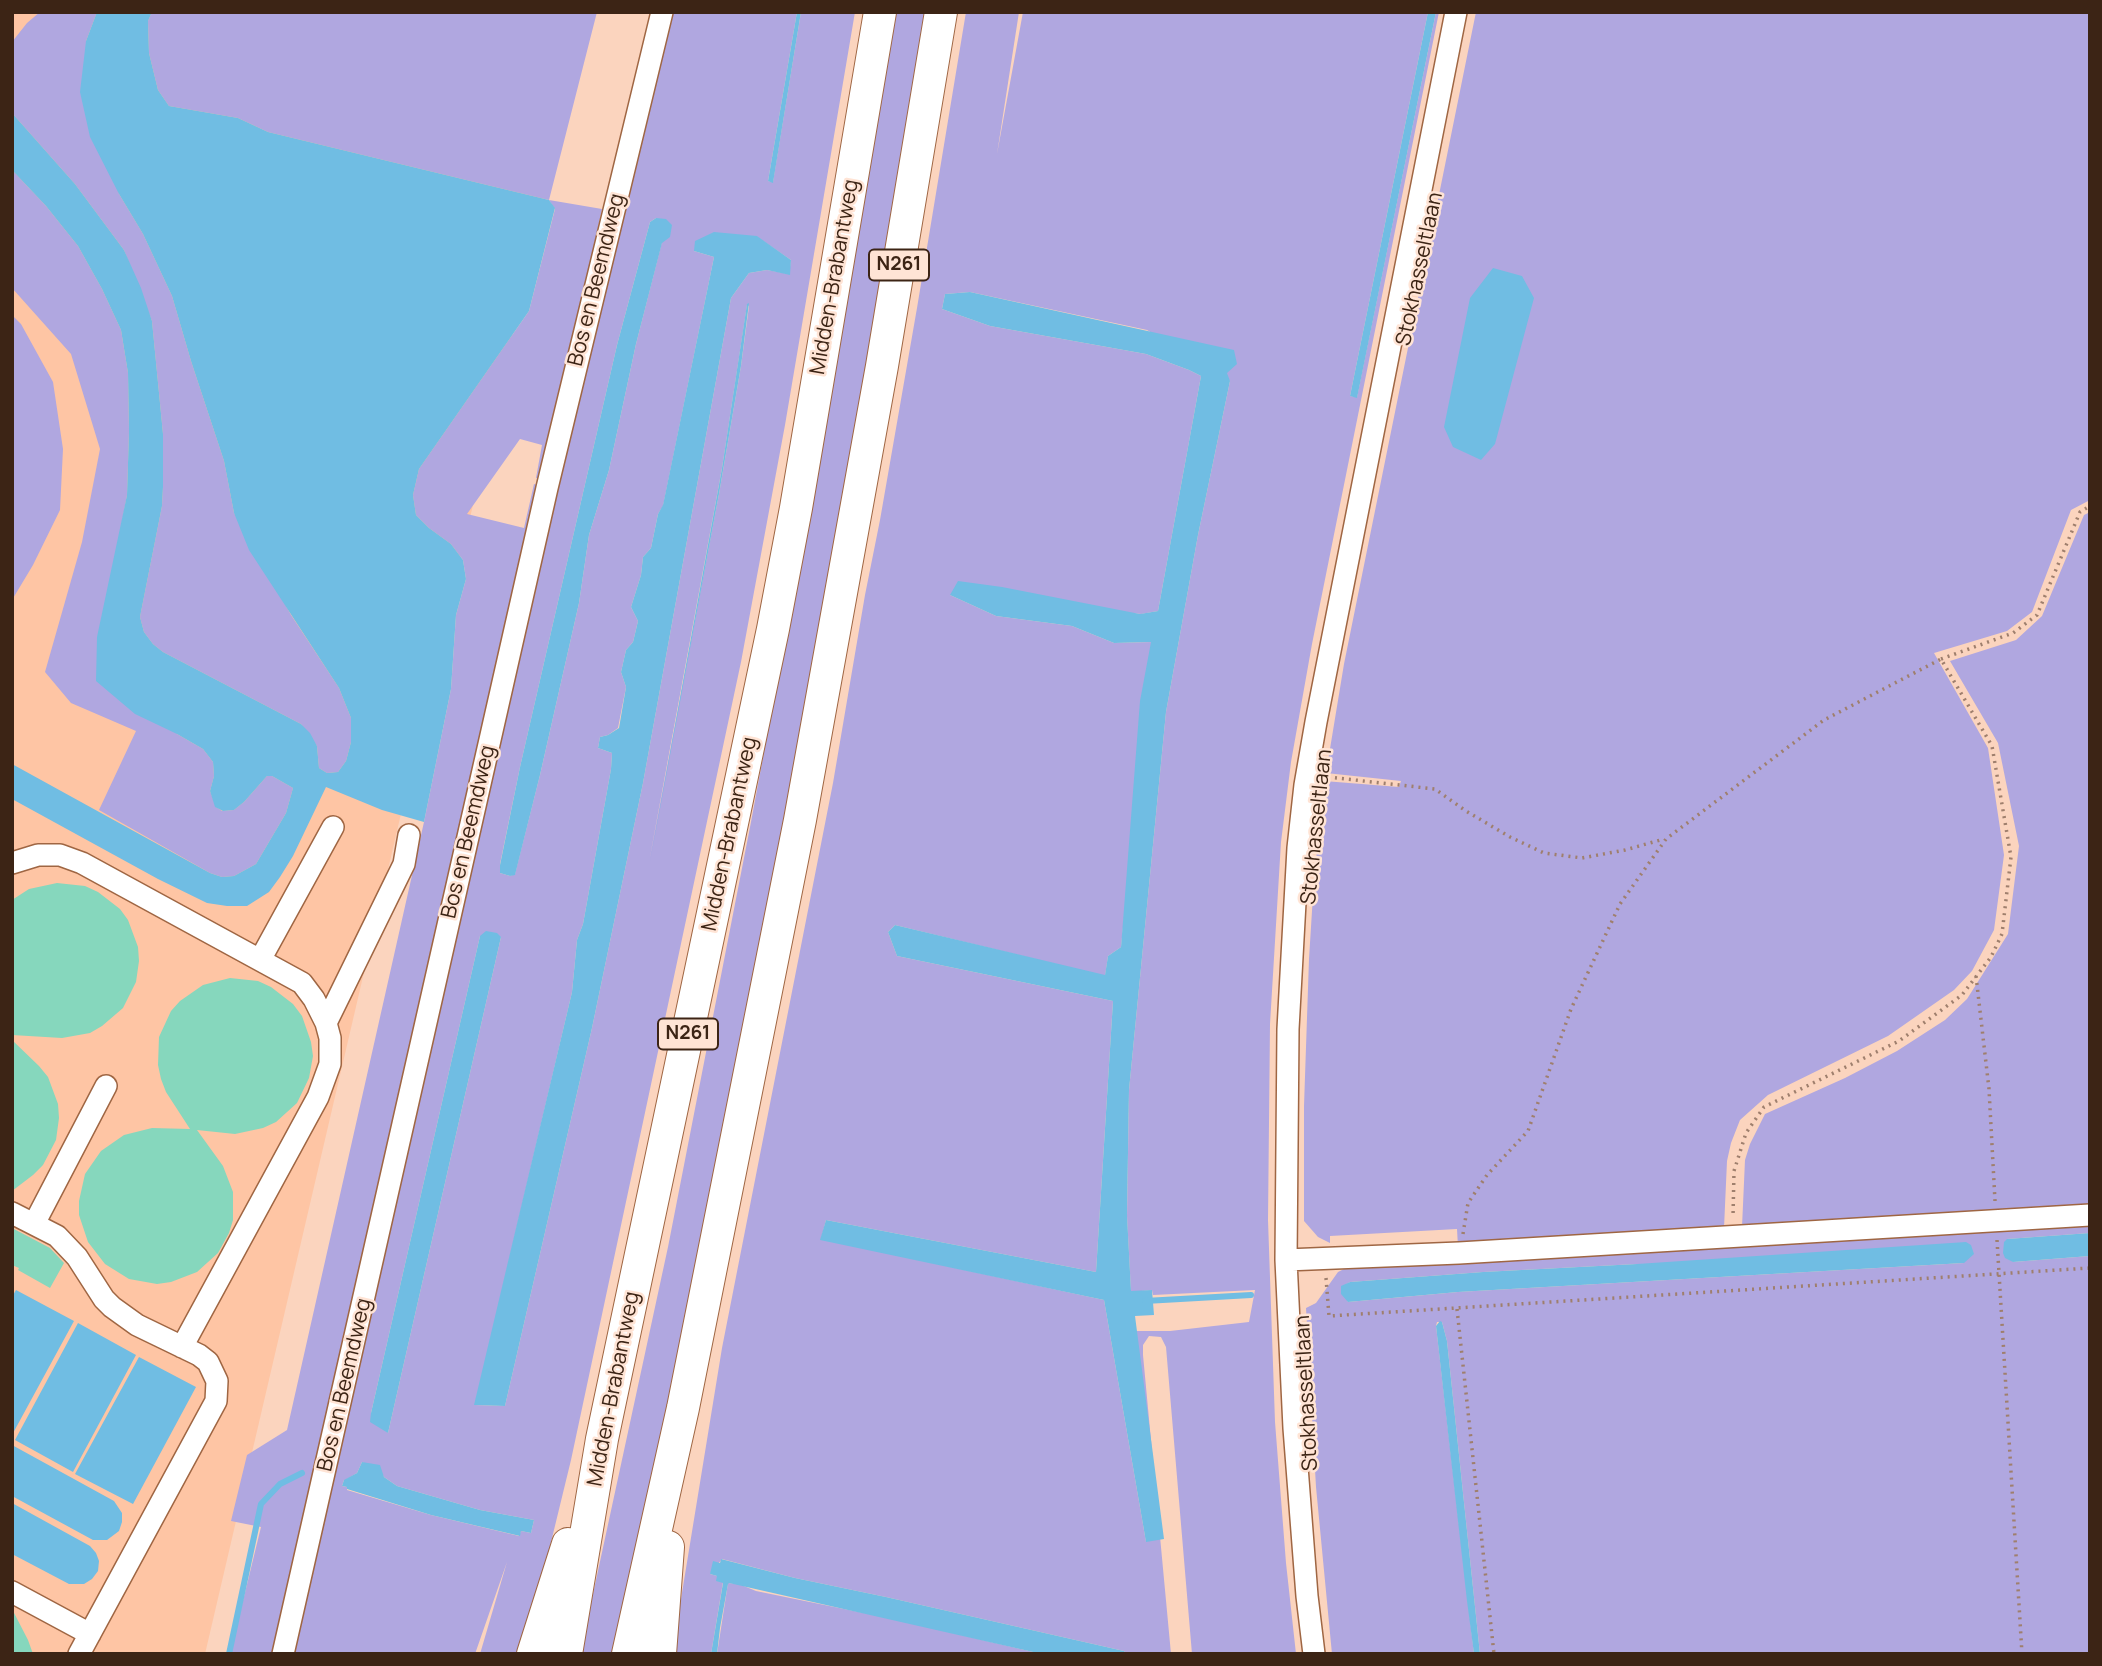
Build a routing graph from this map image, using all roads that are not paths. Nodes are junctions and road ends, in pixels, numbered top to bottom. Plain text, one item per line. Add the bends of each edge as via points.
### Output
1 (662, 12) edge
2 (880, 12) edge
3 (941, 12) edge
4 (1456, 12) edge
5 (333, 827) dead end
6 (410, 835) dead end
7 (12, 863) edge
8 (260, 960) junction
9 (326, 1023) junction
10 (106, 1086) dead end
11 (12, 1213) edge
12 (2090, 1215) edge
13 (34, 1224) junction
14 (1286, 1259) junction
15 (182, 1347) junction
16 (602, 1439) junction
17 (674, 1452) junction
18 (12, 1592) edge
19 (90, 1634) junction
20 (79, 1654) edge
21 (283, 1654) edge
22 (533, 1654) edge
23 (566, 1654) edge
24 (628, 1654) edge
25 (660, 1654) edge
26 (1314, 1654) edge

1 - 21 street, Bos en Beemdweg via 547,488
2 - 16 highway, Midden-Brabantweg / N261 via 773,629
3 - 17 highway, N261 via 810,767
4 - 14 street, Stokhasseltlaan via 1305,785 1288,1028
5 - 8 street
6 - 9 street via 404,864
7 - 8 street via 38,855 60,855 82,863
8 - 9 street via 302,983
9 - 15 street via 330,1063 318,1097
10 - 13 street
11 - 13 street
12 - 14 street via 1463,1253
13 - 15 street via 68,1246 104,1299 122,1316
14 - 26 street, Stokhasseltlaan via 1294,1428
15 - 19 street via 208,1362 217,1381 216,1401
16 - 22 highway, N261
16 - 23 highway, Midden-Brabantweg
17 - 24 highway
17 - 25 highway, N261
18 - 19 street
19 - 20 street

